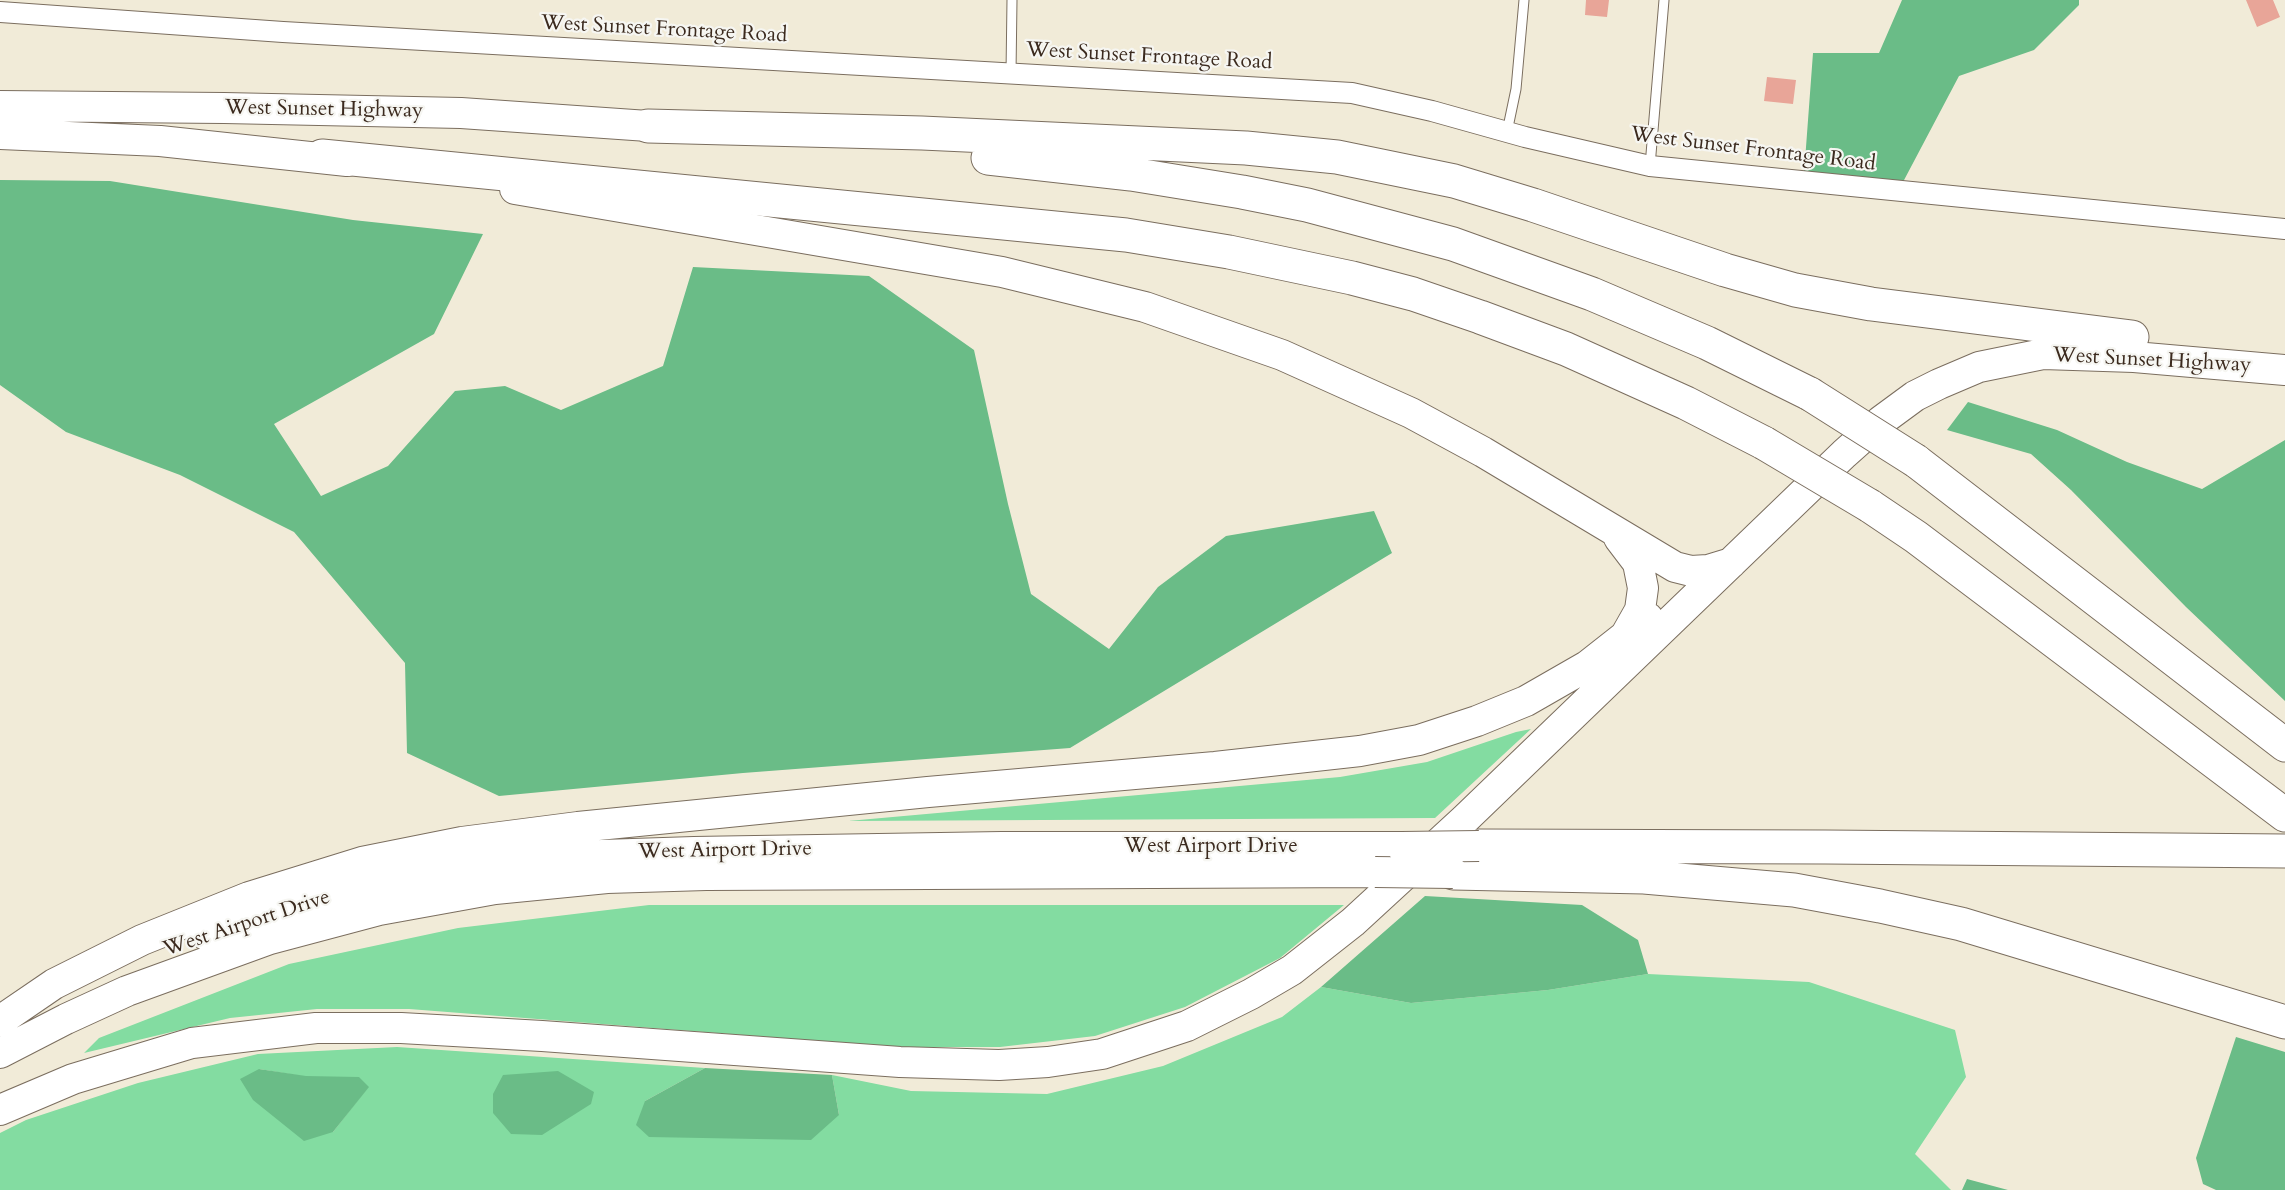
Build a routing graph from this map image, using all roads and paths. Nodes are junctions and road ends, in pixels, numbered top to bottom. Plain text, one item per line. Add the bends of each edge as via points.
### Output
1 (1012, 0) edge
2 (1524, 0) edge
3 (1664, 0) edge
4 (0, 12) edge
5 (1011, 73) junction
6 (0, 106) edge
7 (648, 126) junction
8 (1507, 132) junction
9 (0, 134) edge
10 (322, 156) junction
11 (1650, 166) junction
12 (2285, 229) edge
13 (2132, 337) junction
14 (2285, 349) edge
15 (2285, 370) edge
16 (1603, 525) junction
17 (1731, 563) junction
18 (1699, 571) junction
19 (1623, 639) junction
20 (2285, 745) edge
21 (2282, 812) edge
22 (1479, 846) joint
23 (2285, 851) edge
24 (1453, 873) joint
25 (2285, 1022) edge
26 (0, 1023) edge
27 (0, 1053) edge
28 (0, 1110) edge

1 - 5 lane
2 - 8 lane via 1516,89
3 - 11 lane
4 - 5 street, West Sunset Frontage Road via 295,33
5 - 8 street, West Sunset Frontage Road via 1352,93
6 - 7 main road, West Sunset Highway via 461,113
7 - 13 highway via 1246,148 1337,157 1465,184 1795,290 1871,304
7 - 20 highway, bridge via 1045,163 1307,205 1453,244 1592,294 1707,343 1810,394 1916,461
8 - 11 street, West Sunset Frontage Road
9 - 10 main road, West Sunset Highway via 159,141
10 - 16 main road, West Sunset Highway via 991,270 1145,307 1282,355 1382,399 1474,447
10 - 21 highway, bridge via 1126,235 1229,252 1413,294 1566,349 1686,403 1764,443 1870,506
11 - 12 street, West Sunset Frontage Road
13 - 14 main road, West Sunset Highway
13 - 18 main road, West Sunset Highway via 2063,335 2014,340 1952,360 1916,377 1840,436
15 - 17 main road, West Sunset Highway via 2068,354 2023,357 1979,367 1915,396 1881,421
16 - 18 main road via 1668,564
16 - 19 main road via 1627,546 1641,574 1640,610
17 - 18 main road
17 - 28 main road, West Sunset Highway via 1465,819 1353,922 1292,970 1188,1026 1102,1054 999,1065 900,1062 518,1034 316,1028 192,1043 73,1079
18 - 19 main road, West Sunset Highway
19 - 26 main road, West Sunset Highway via 1559,683 1499,713 1419,740 1360,751 578,827 462,842 362,862 249,897 142,940 54,984
22 - 23 highway
22 - 26 main road, West Airport Drive, bridge via 759,850 629,853 519,862 405,880 247,921 132,963
24 - 25 highway via 1644,877 1794,890 1961,924
24 - 27 main road, West Airport Drive, bridge via 706,875 607,878 495,890 379,910 270,939 127,991

